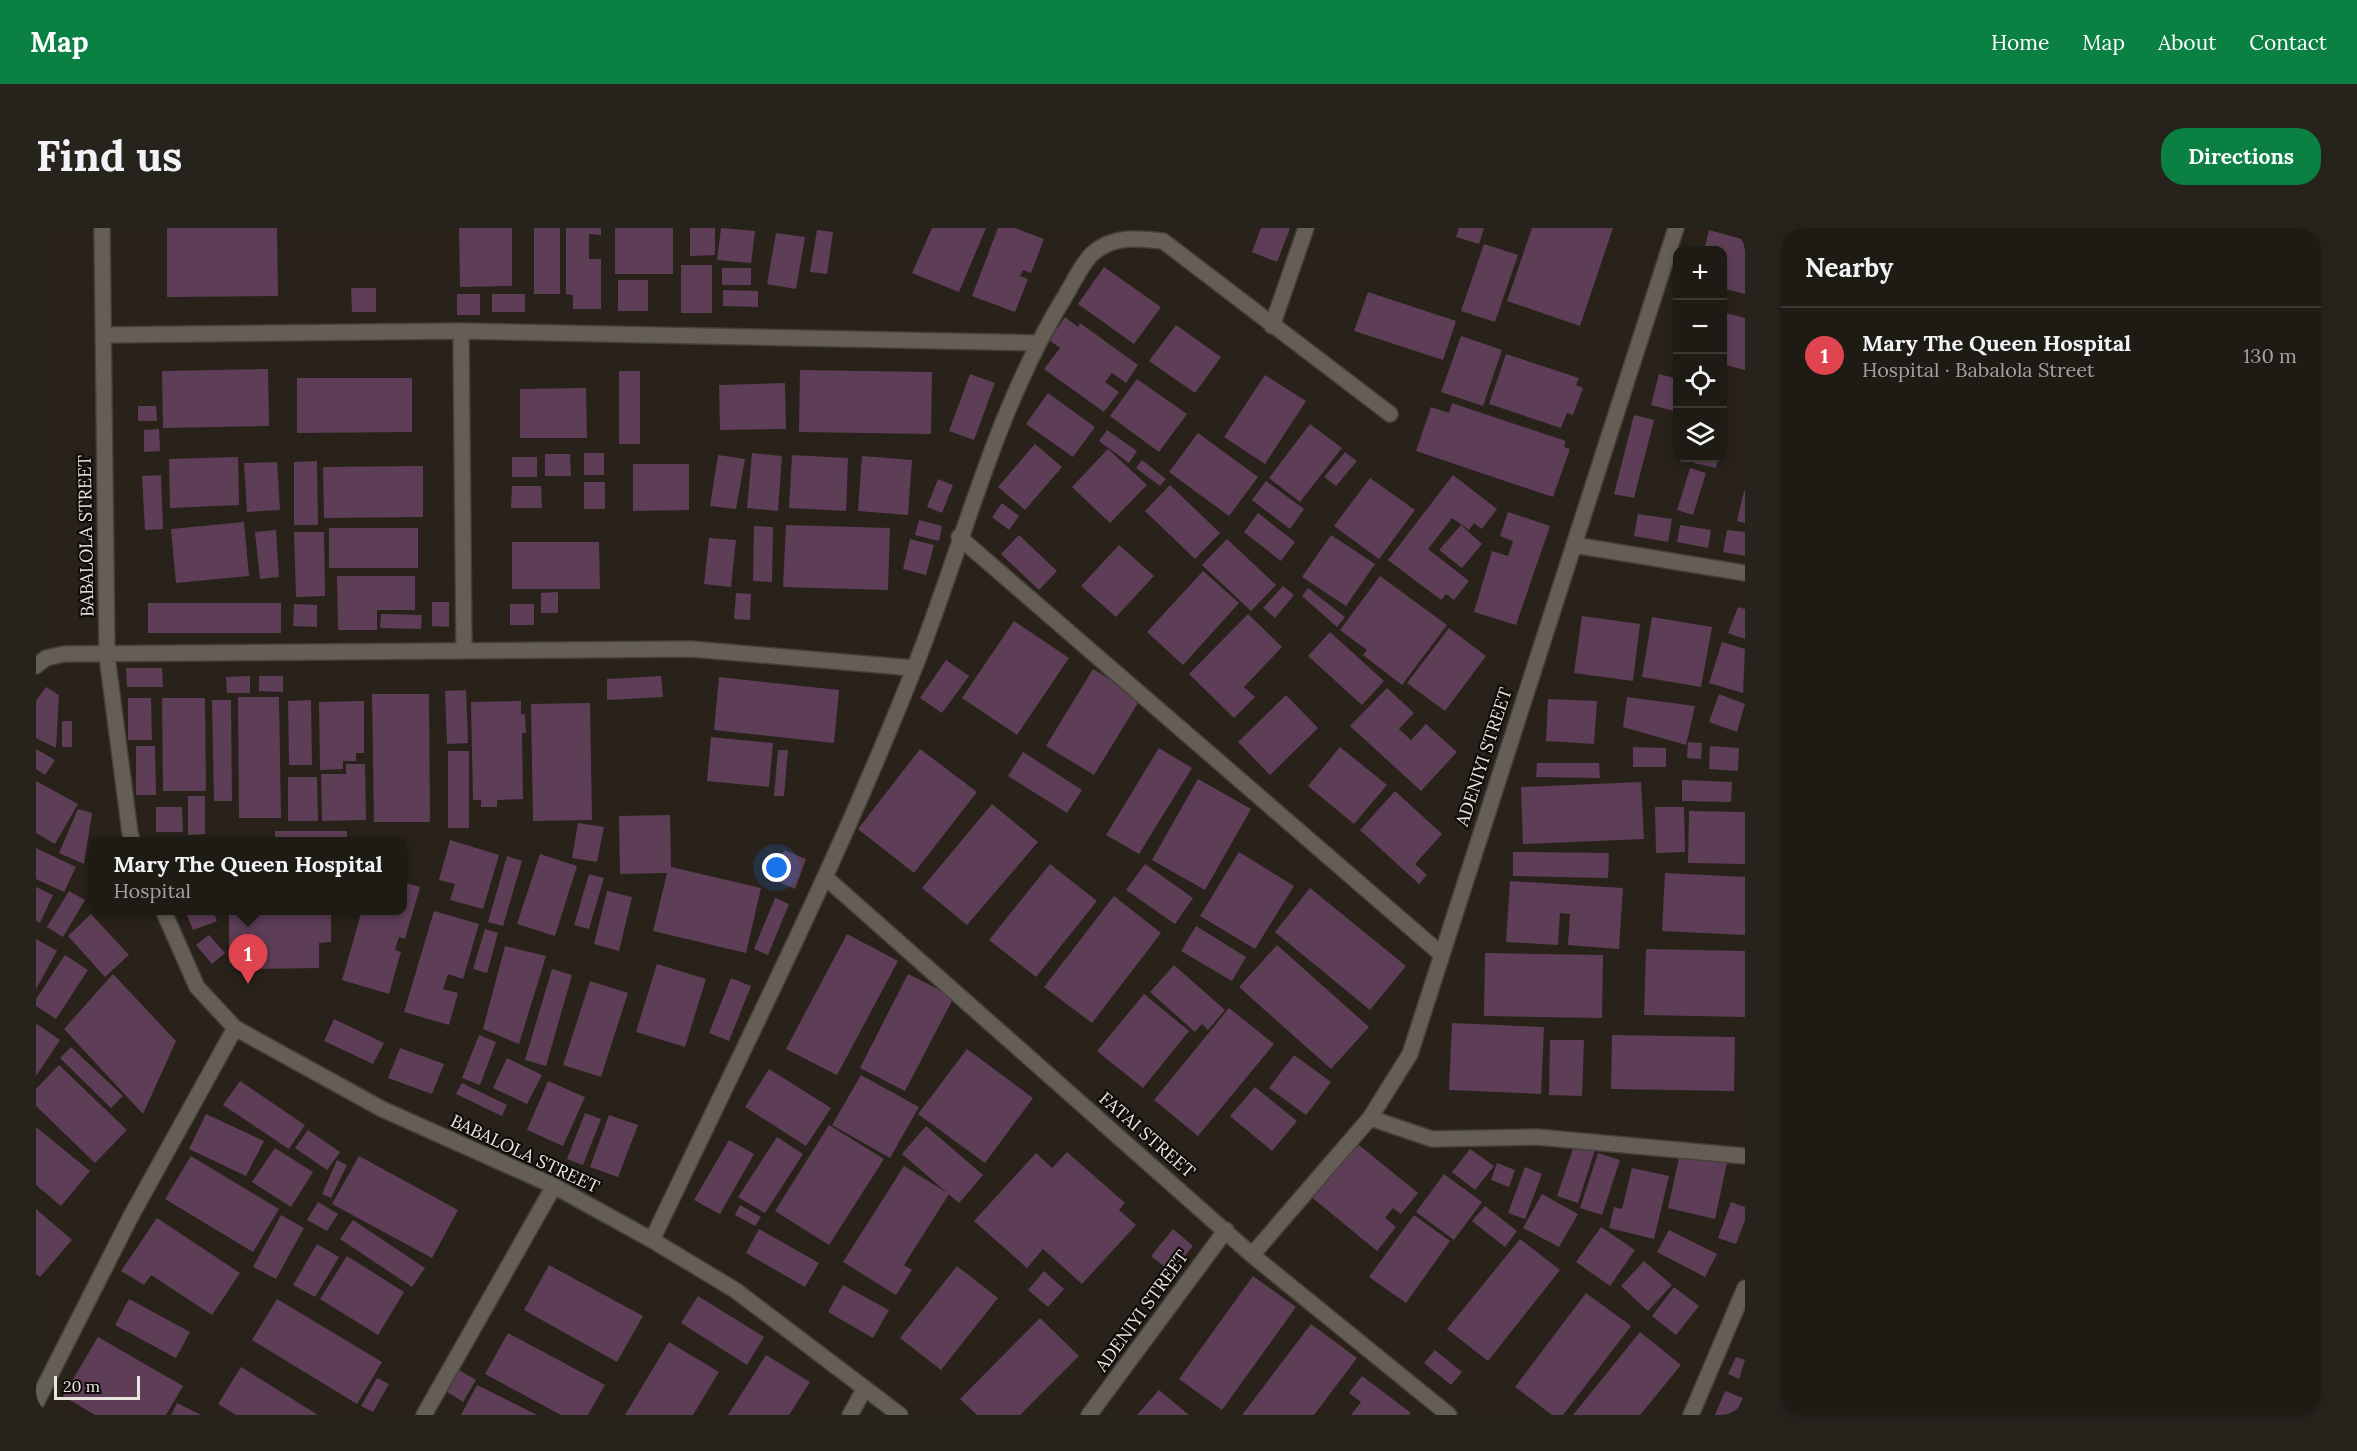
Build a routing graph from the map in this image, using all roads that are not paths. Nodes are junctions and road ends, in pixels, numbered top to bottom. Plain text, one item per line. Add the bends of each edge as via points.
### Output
1 (102, 228) edge
2 (1306, 228) edge
3 (1676, 228) edge
4 (1272, 326) junction
5 (461, 332) junction
6 (104, 335) junction
7 (1037, 343) junction
8 (1390, 414) dead end
9 (959, 537) junction
10 (1574, 545) junction
11 (1745, 573) edge
12 (464, 651) junction
13 (107, 656) junction
14 (36, 666) edge
15 (914, 668) junction
16 (131, 837) edge
17 (825, 878) junction
18 (165, 915) edge
19 (1441, 954) junction
20 (236, 1028) junction
21 (1370, 1118) junction
22 (1745, 1156) edge
23 (554, 1186) junction
24 (1226, 1230) junction
25 (652, 1240) junction
26 (1252, 1255) junction
27 (1745, 1288) edge
28 (865, 1388) junction
29 (36, 1403) edge
30 (424, 1415) edge
31 (850, 1415) edge
32 (900, 1415) edge
33 (1089, 1415) edge
34 (1449, 1415) edge
35 (1691, 1415) edge

1 - 6 street, BABALOLA STREET
2 - 4 street
3 - 10 street, ADENIYI STREET
4 - 7 street via 1163,241 1131,238 1111,242 1091,255
4 - 8 street
5 - 6 street
5 - 7 street
5 - 12 street
6 - 13 street, BABALOLA STREET
7 - 9 street
9 - 15 street
9 - 19 street
10 - 11 street
10 - 19 street, ADENIYI STREET
12 - 13 street
12 - 15 street via 691,649
13 - 14 street via 64,654 46,658
13 - 16 street, BABALOLA STREET
15 - 17 street
17 - 24 street, FATAI STREET
17 - 25 street
18 - 20 street, BABALOLA STREET via 197,987
19 - 21 street, ADENIYI STREET via 1410,1054
20 - 23 street, BABALOLA STREET via 381,1109
20 - 29 street via 131,1216
21 - 22 street via 1432,1139 1537,1137
21 - 26 street, ADENIYI STREET
23 - 25 street, BABALOLA STREET
23 - 30 street
24 - 26 street, FATAI STREET
24 - 33 street, ADENIYI STREET
25 - 28 street, BABALOLA STREET via 735,1290
26 - 34 street, FATAI STREET
27 - 35 street
28 - 31 street
28 - 32 street, BABALOLA STREET

